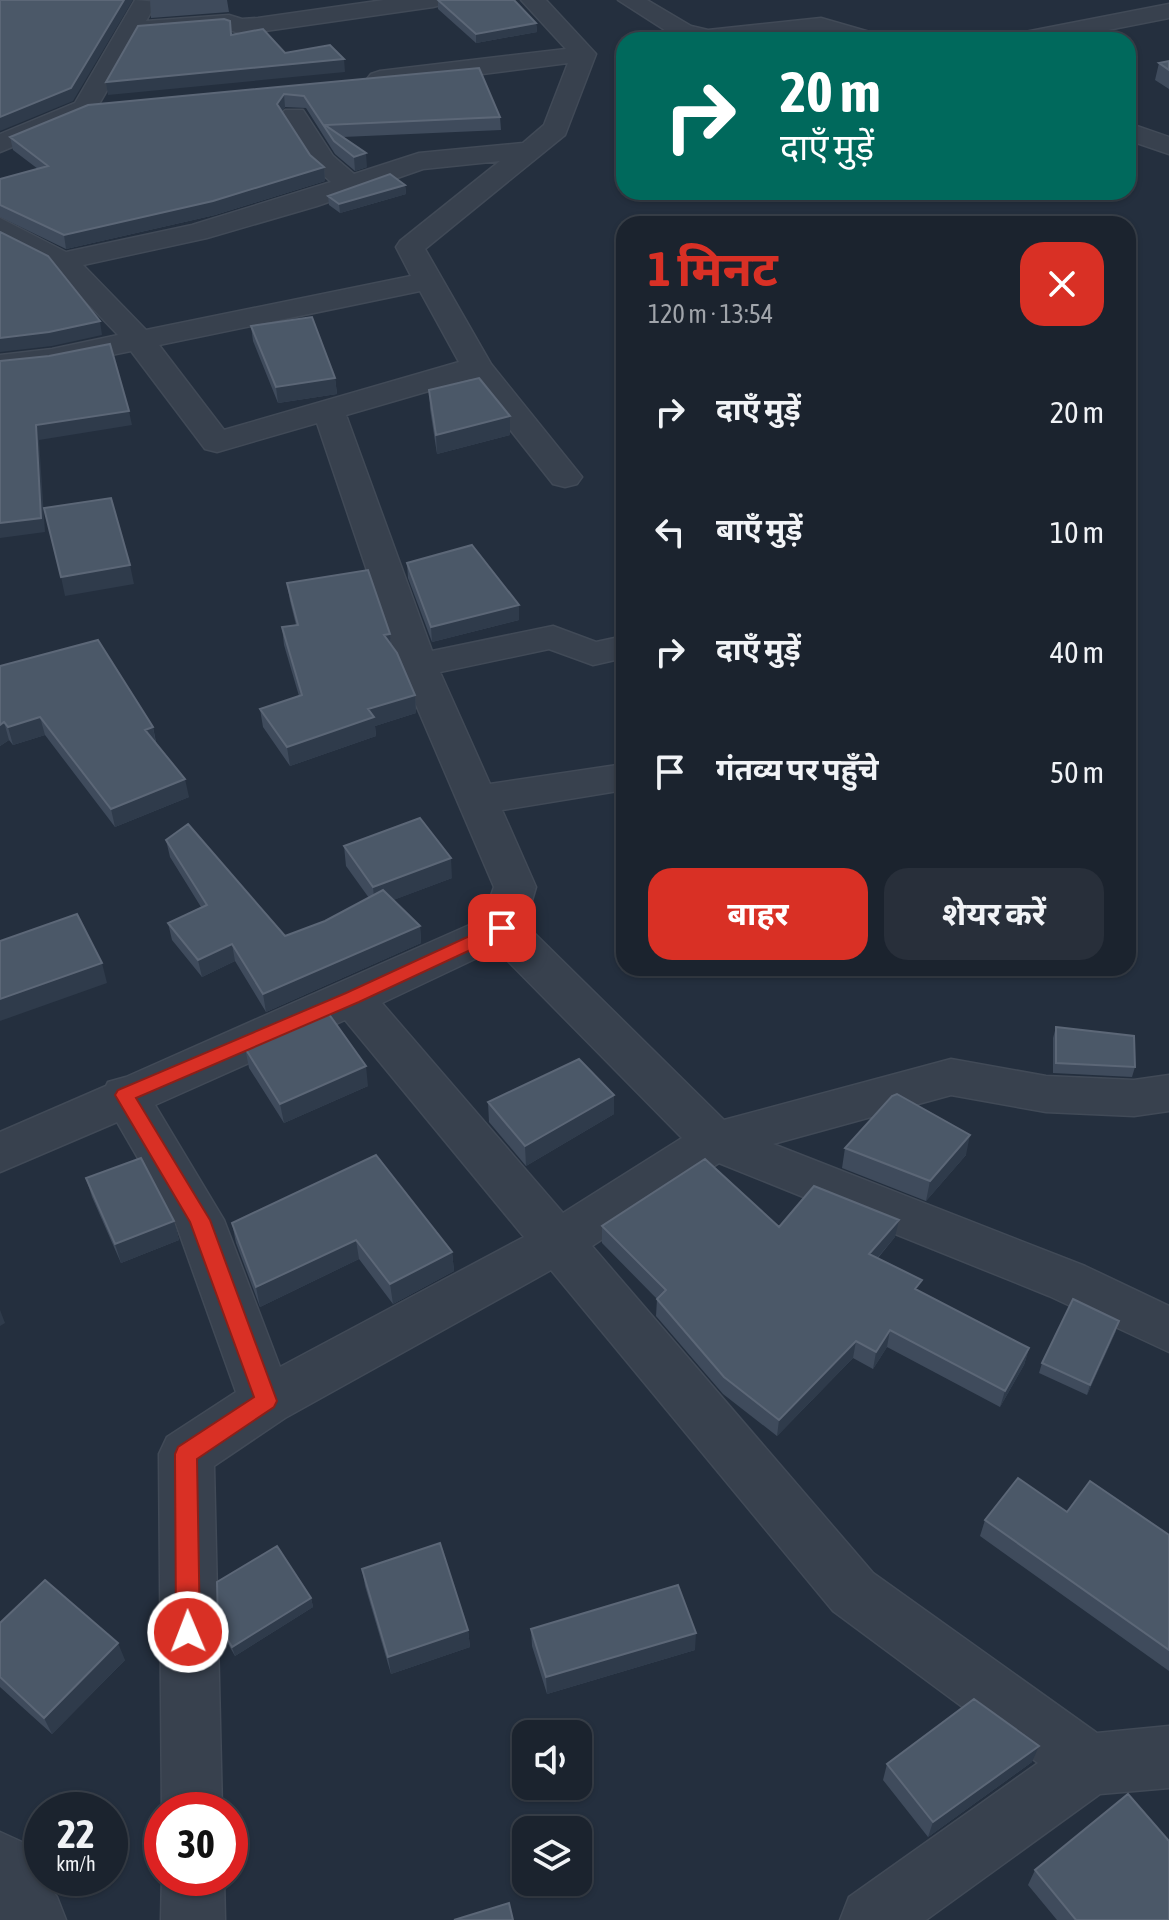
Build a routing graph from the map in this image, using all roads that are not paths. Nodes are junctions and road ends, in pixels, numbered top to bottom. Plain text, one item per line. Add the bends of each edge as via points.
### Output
1 (146, 0) edge
2 (433, 0) edge
3 (533, 0) edge
4 (630, 0) edge
5 (1169, 11) edge
6 (258, 25) junction
7 (132, 29) junction
8 (687, 32) edge
9 (755, 32) edge
10 (844, 32) edge
11 (1061, 32) edge
12 (278, 50) edge
13 (584, 54) junction
14 (353, 82) edge
15 (117, 105) edge
16 (85, 108) junction
17 (294, 115) edge
18 (1136, 134) edge
19 (0, 144) edge
20 (1169, 146) edge
21 (529, 150) junction
22 (349, 184) junction
23 (0, 226) edge
24 (63, 261) junction
25 (428, 281) junction
26 (138, 339) junction
27 (0, 364) edge
28 (477, 367) junction
29 (329, 412) junction
30 (565, 477) dead end
31 (616, 649) edge
32 (418, 665) junction
33 (616, 778) edge
34 (477, 800) junction
35 (502, 928) junction
36 (352, 998) junction
37 (1169, 1093) edge
38 (125, 1095) junction
39 (715, 1141) junction
40 (0, 1153) edge
41 (557, 1243) junction
42 (1169, 1330) edge
43 (266, 1401) junction
44 (1169, 1757) edge
45 (1089, 1764) junction
46 (191, 1792) edge
47 (0, 1864) edge
48 (192, 1896) edge
49 (34, 1920) edge
50 (193, 1920) edge
51 (872, 1920) edge

1 - 7 street
2 - 6 street
3 - 13 street
4 - 8 street
5 - 11 street
6 - 7 street
6 - 12 street
7 - 16 street
9 - 10 street via 821,25
13 - 14 street
13 - 21 street via 556,129
15 - 16 street
16 - 19 street
17 - 22 street via 323,161
18 - 20 street
21 - 22 street via 419,161
21 - 25 street via 410,247
22 - 24 street via 197,232
23 - 24 street
24 - 26 street
25 - 26 street
25 - 28 street
26 - 27 street
26 - 29 street via 217,442
28 - 29 street
28 - 30 street
29 - 32 street
31 - 32 street via 593,654 553,637
32 - 34 street
33 - 34 street
34 - 35 street via 515,887
35 - 36 street
35 - 39 street
36 - 38 street
36 - 41 street
37 - 39 street via 1134,1098 1046,1094 951,1077
38 - 40 street
38 - 43 street via 199,1220
39 - 41 street
39 - 42 street via 1067,1281
41 - 43 street
41 - 45 street via 853,1592
43 - 46 street via 186,1454
44 - 45 street
45 - 51 street
47 - 49 street
48 - 50 street

